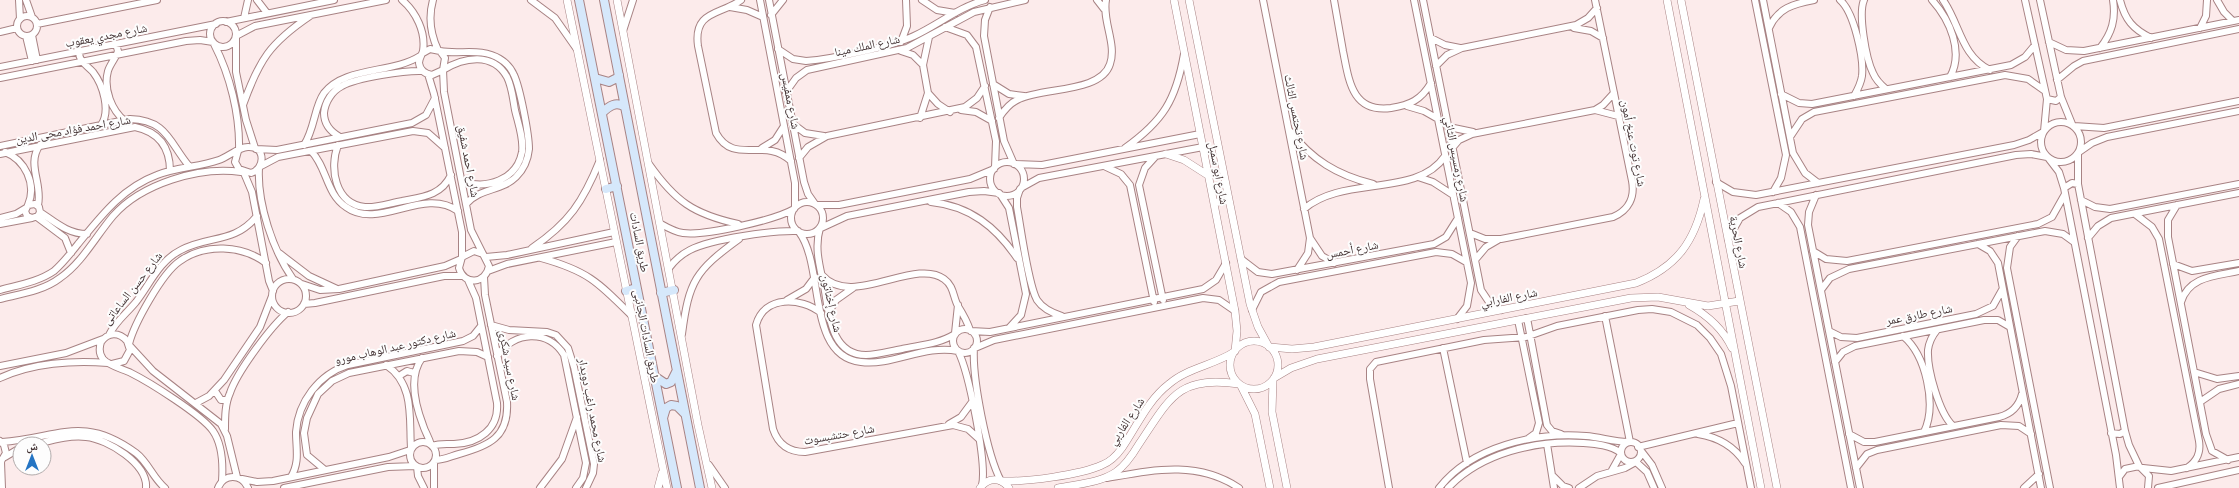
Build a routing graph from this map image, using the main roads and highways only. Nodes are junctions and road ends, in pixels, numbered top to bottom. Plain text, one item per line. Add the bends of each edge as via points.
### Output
1 (579, 0) edge
2 (606, 0) edge
3 (619, 75) junction
4 (595, 78) junction
5 (626, 107) junction
6 (602, 113) junction
7 (617, 186) junction
8 (606, 188) road end
9 (636, 288) junction
10 (674, 290) road end
11 (626, 291) road end
12 (661, 293) junction
13 (676, 372) junction
14 (654, 376) junction
15 (684, 414) junction
16 (663, 419) junction
17 (677, 488) edge
18 (700, 488) edge

1 - 4 main road, طريق السادات
2 - 3 main road, طريق السادات
3 - 4 main road via 609,82
3 - 5 main road, طريق السادات
4 - 6 main road, طريق السادات
5 - 6 main road via 616,104
5 - 12 main road, طريق السادات
6 - 7 main road, طريق السادات
7 - 8 main road
7 - 9 main road, طريق السادات
9 - 11 main road
9 - 14 main road, طريق السادات
10 - 12 main road
12 - 13 main road, طريق السادات
13 - 14 main road via 671,382 666,384
13 - 15 main road, طريق السادات
14 - 16 main road, طريق السادات
15 - 16 main road via 677,406 671,405 666,408
15 - 18 main road, طريق السادات
16 - 17 main road, طريق السادات

